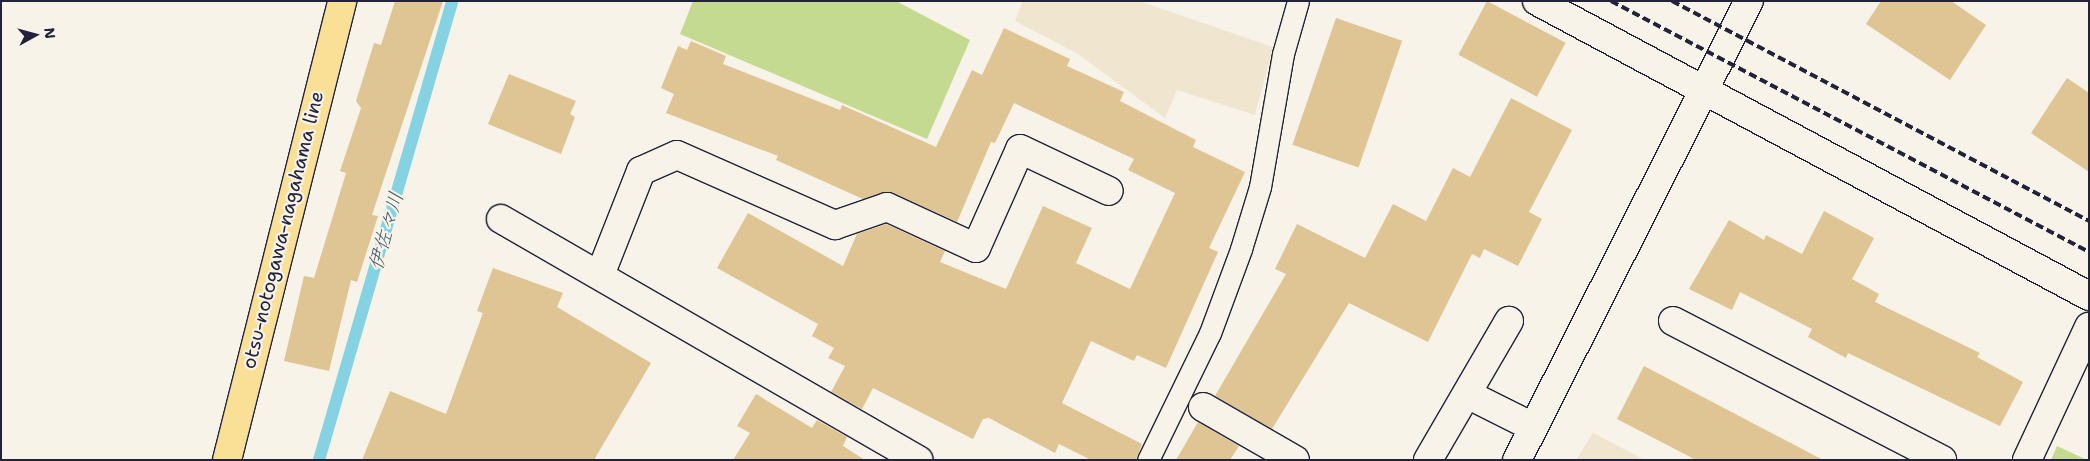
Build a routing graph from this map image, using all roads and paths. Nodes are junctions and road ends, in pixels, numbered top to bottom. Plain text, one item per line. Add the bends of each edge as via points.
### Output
1 (342, 1) edge
2 (1298, 1) edge
3 (1537, 1) edge
4 (1749, 1) edge
5 (1704, 88) junction
6 (1109, 191) dead end
7 (501, 218) dead end
8 (600, 275) junction
9 (2089, 296) edge
10 (1509, 321) dead end
11 (1674, 321) dead end
12 (2089, 327) edge
13 (1467, 394) junction
14 (1204, 407) dead end
15 (1533, 427) junction
16 (227, 460) edge
17 (918, 460) edge
18 (1148, 460) edge
19 (1295, 460) edge
20 (1428, 460) edge
21 (1517, 460) edge
22 (1942, 460) edge
23 (2028, 460) edge

1 - 16 main road, otsu-notogawa-nagahama line
2 - 18 lane via 1283,54 1260,187 1241,249 1210,333
3 - 5 street
4 - 5 street
5 - 9 street
5 - 15 street
6 - 8 street via 1020,149 976,248 887,207 835,225 677,155 641,171
7 - 8 street
8 - 17 street
10 - 13 street
11 - 22 street
12 - 23 street
13 - 15 street
13 - 20 street
14 - 19 street
15 - 21 street

